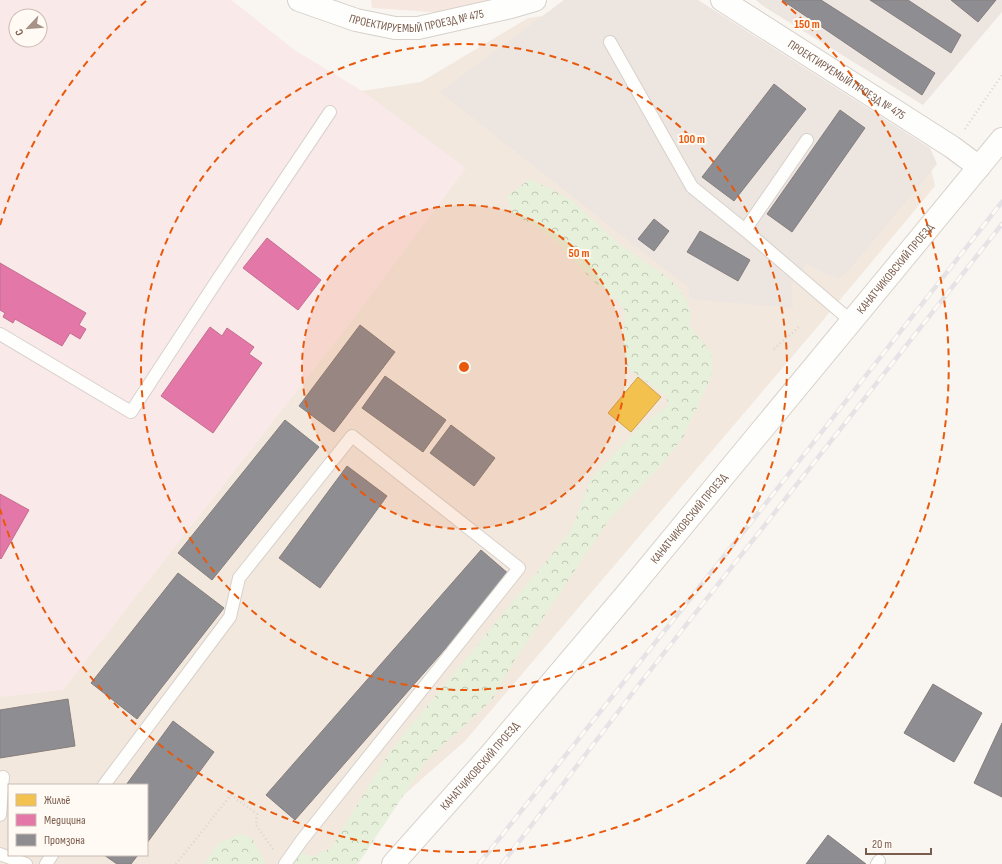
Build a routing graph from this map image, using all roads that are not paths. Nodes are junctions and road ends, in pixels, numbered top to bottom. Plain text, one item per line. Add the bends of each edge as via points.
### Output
1 (299, 0) edge
2 (535, 0) edge
3 (722, 0) edge
4 (610, 42) dead end
5 (330, 112) dead end
6 (1002, 138) edge
7 (807, 140) dead end
8 (979, 167) junction
9 (745, 230) junction
10 (851, 321) junction
11 (0, 334) edge
12 (3, 777) dead end
13 (105, 784) edge
14 (0, 815) edge
15 (0, 854) edge
16 (26, 864) edge
17 (285, 864) edge
18 (393, 864) edge

1 - 2 street, ПРОЕКТИРУЕМЫЙ ПРОЕЗД № 475 via 356,20 395,28 418,28
3 - 8 street, ПРОЕКТИРУЕМЫЙ ПРОЕЗД № 475 via 952,147
4 - 9 lane via 692,187
5 - 11 lane via 131,412
6 - 8 street, КАНАТЧИКОВСКИЙ ПРОЕЗД
7 - 9 lane
8 - 10 street, КАНАТЧИКОВСКИЙ ПРОЕЗД
9 - 10 lane
10 - 18 street, КАНАТЧИКОВСКИЙ ПРОЕЗД via 623,598 490,755
12 - 14 lane
13 - 17 lane via 230,617 239,578 352,436 519,568
15 - 16 lane

